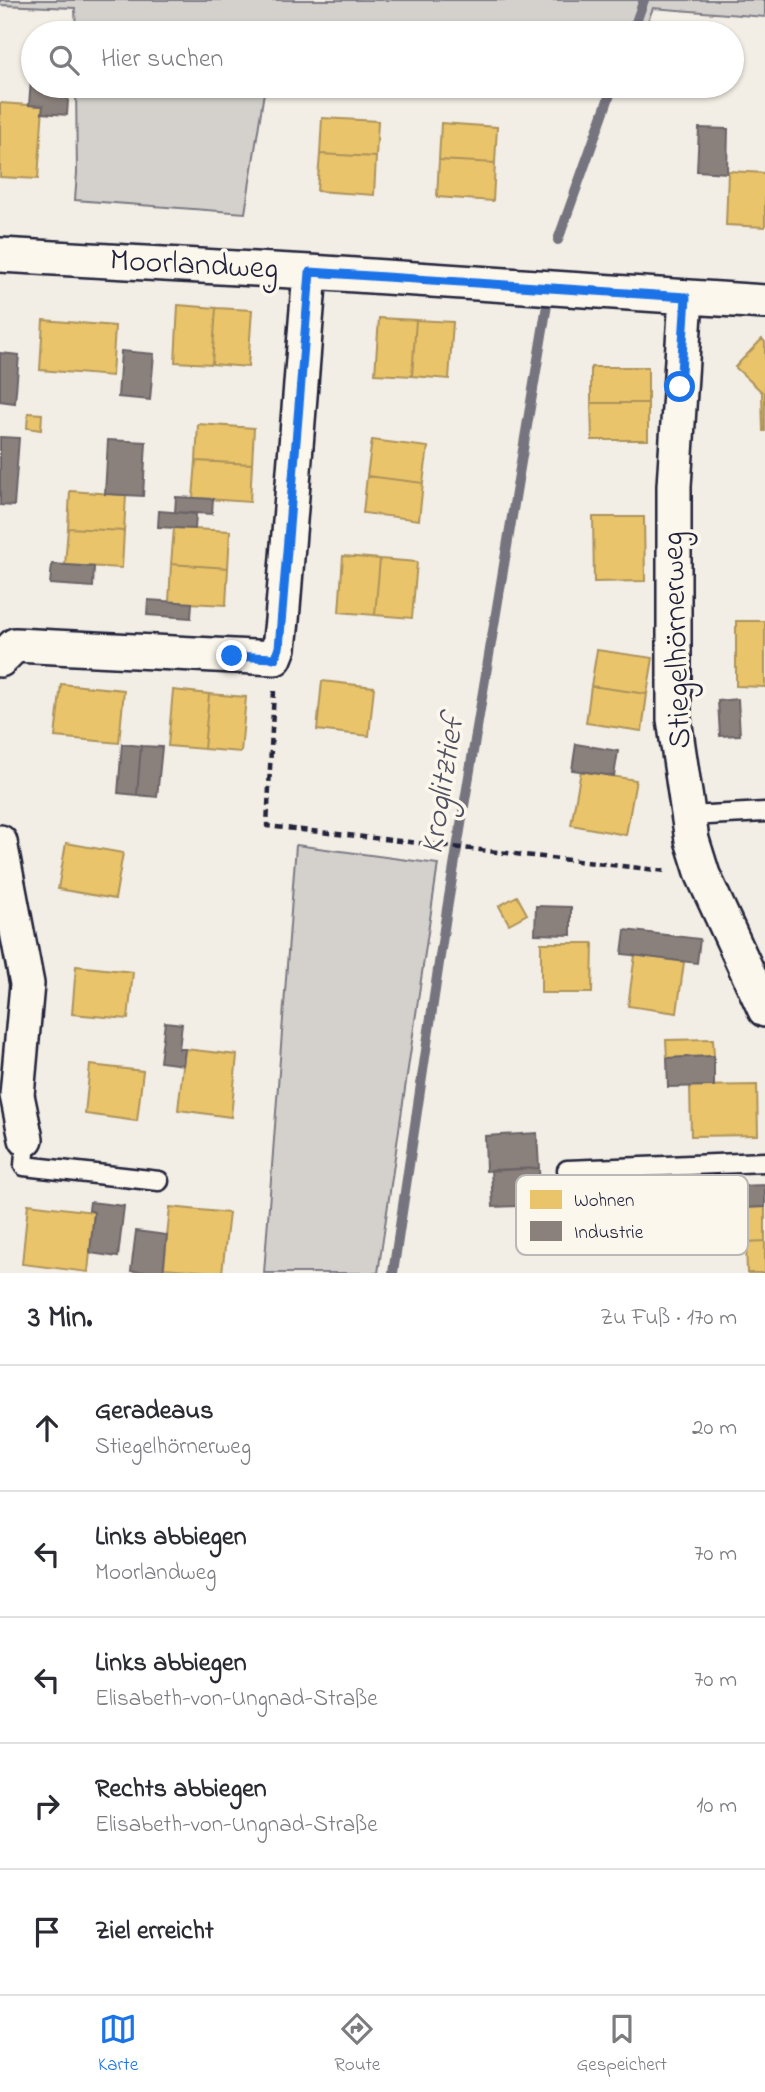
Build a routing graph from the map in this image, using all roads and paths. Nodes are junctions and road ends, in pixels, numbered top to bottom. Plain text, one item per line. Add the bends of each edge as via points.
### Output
1 (0, 255) edge
2 (310, 272) junction
3 (686, 297) junction
4 (765, 302) edge
5 (275, 658) junction
6 (0, 660) edge
7 (765, 812) edge
8 (689, 816) junction
9 (0, 842) edge
10 (703, 875) junction
11 (765, 1010) edge
12 (26, 1139) joint
13 (765, 1162) edge
14 (567, 1170) dead end
15 (159, 1181) dead end

1 - 2 street, Moorlandweg
2 - 3 street, Moorlandweg
2 - 5 street via 282,620
3 - 4 street, Moorlandweg
3 - 8 street, Stiegelhörnerweg via 674,486 674,719
5 - 6 street via 15,645
5 - 10 path via 267,826
7 - 8 lane
8 - 10 street, Stiegelhörnerweg
9 - 12 street via 27,984 17,1095
10 - 11 street, Stiegelhörnerweg
12 - 15 lane via 24,1166
13 - 14 lane

